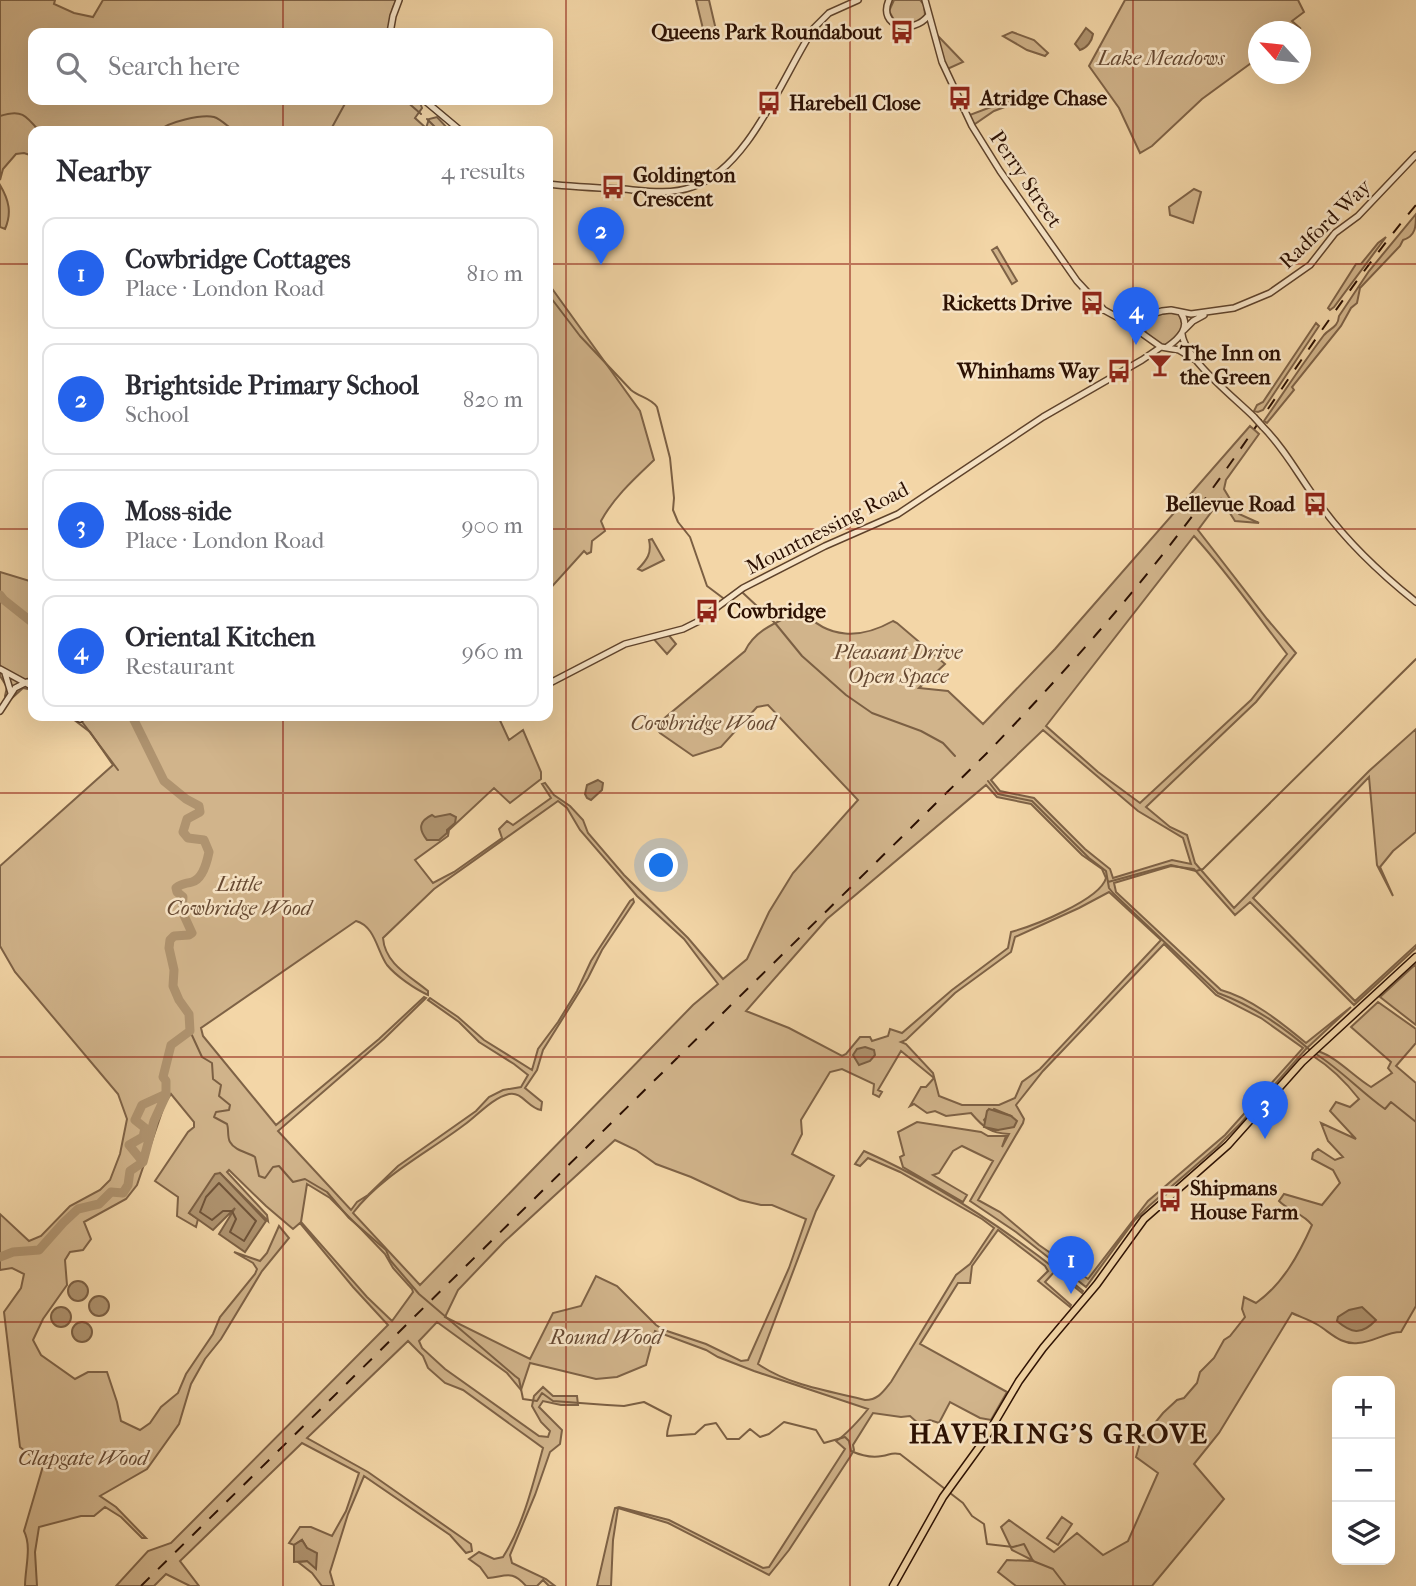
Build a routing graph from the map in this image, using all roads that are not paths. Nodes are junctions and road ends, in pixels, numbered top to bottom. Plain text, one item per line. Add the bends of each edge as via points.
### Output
1 (399, 0) edge
2 (858, 0) edge
3 (880, 0) edge
4 (925, 0) edge
5 (888, 1) edge
6 (928, 16) junction
7 (921, 24) junction
8 (391, 28) edge
9 (932, 30) junction
10 (430, 105) edge
11 (455, 126) edge
12 (1416, 155) edge
13 (553, 184) edge
14 (1180, 312) junction
15 (1207, 313) junction
16 (1144, 316) junction
17 (1126, 322) junction
18 (1183, 332) junction
19 (1144, 334) junction
20 (1150, 340) junction
21 (1164, 347) junction
22 (1146, 358) junction
23 (1194, 359) junction
24 (1416, 603) edge
25 (3, 671) edge
26 (553, 681) edge
27 (27, 682) joint
28 (11, 693) junction
29 (0, 711) edge
30 (1416, 957) edge
31 (893, 1586) edge

1 - 8 street
2 - 13 street via 829,13 814,28 749,138 730,163 708,180 692,188 663,192
3 - 5 street
4 - 6 street, Perry Street
5 - 7 street via 886,11 896,24
6 - 7 street
6 - 9 street, Perry Street
7 - 9 street
9 - 17 street, Perry Street via 961,104 1000,171 1084,290 1104,310
10 - 11 street
12 - 15 street, Radford Way via 1335,233 1310,265 1270,293
14 - 15 street, Radford Way
14 - 16 street
14 - 18 street
15 - 18 street, Radford Way
16 - 17 street
16 - 19 street
17 - 19 street, Perry Street
18 - 21 street, Mountnessing Road
18 - 23 street
19 - 20 street
20 - 21 street
20 - 22 street
21 - 22 street, Mountnessing Road
21 - 23 street
22 - 26 street, Mountnessing Road via 1035,423 898,514 743,588 683,629 625,644
23 - 24 street, bridge via 1264,427 1340,529
25 - 27 street
25 - 28 street
27 - 28 street
28 - 29 street
30 - 31 main road via 1313,1052 1228,1145 1144,1219 1013,1391 943,1497

